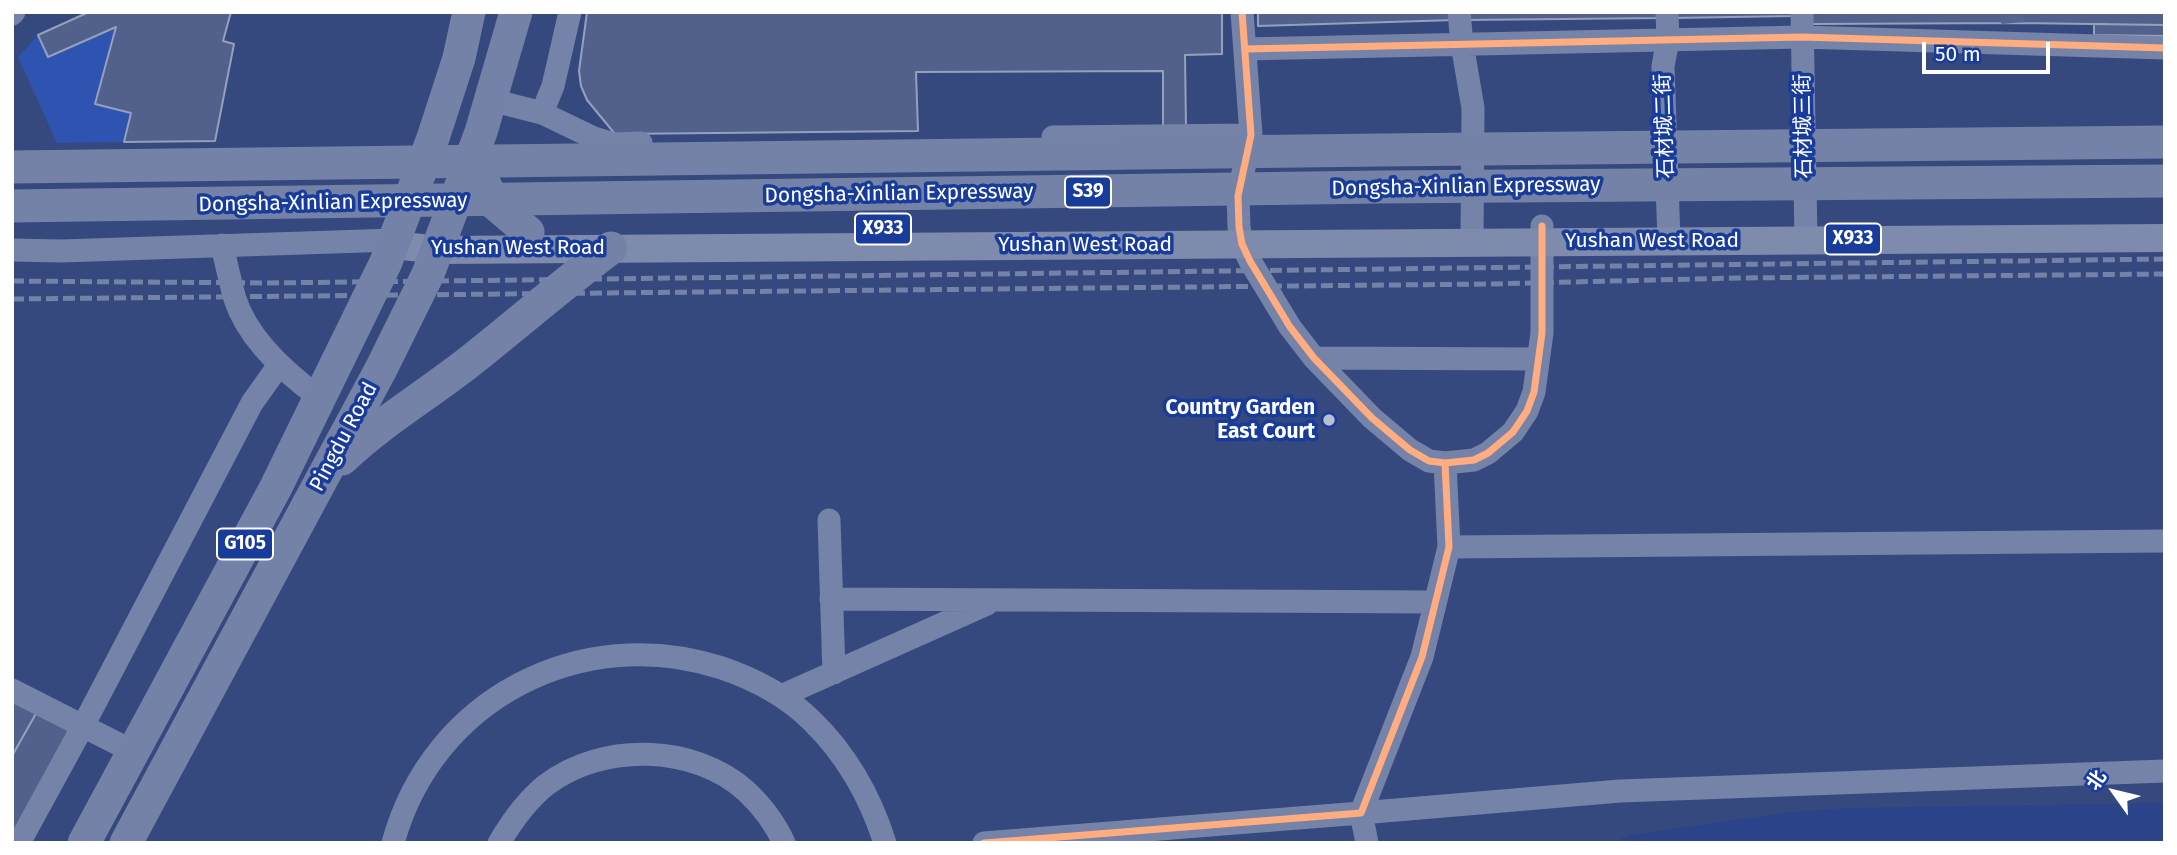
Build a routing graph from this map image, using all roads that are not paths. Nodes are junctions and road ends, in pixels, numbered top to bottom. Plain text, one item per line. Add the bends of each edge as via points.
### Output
1 (469, 12) edge
2 (516, 12) edge
3 (570, 12) edge
4 (1242, 12) edge
5 (1460, 12) edge
6 (1667, 12) edge
7 (1802, 12) edge
8 (1802, 37) junction
9 (1668, 40) junction
10 (1462, 44) junction
11 (2165, 48) edge
12 (1245, 49) junction
13 (491, 100) junction
14 (542, 113) junction
15 (481, 132) junction
16 (1251, 135) junction
17 (2165, 142) edge
18 (12, 167) edge
19 (2165, 181) edge
20 (12, 206) edge
21 (2165, 222) edge
22 (527, 232) junction
23 (1806, 232) junction
24 (1669, 233) junction
25 (1472, 234) junction
26 (1541, 234) junction
27 (1240, 235) junction
28 (2165, 238) edge
29 (442, 239) junction
30 (394, 240) junction
31 (222, 245) junction
32 (611, 248) junction
33 (12, 250) edge
34 (1314, 358) junction
35 (1538, 359) junction
36 (279, 365) junction
37 (320, 398) junction
38 (1445, 463) junction
39 (320, 481) junction
40 (829, 520) dead end
41 (2165, 541) edge
42 (1449, 547) junction
43 (831, 599) junction
44 (997, 600) junction
45 (1435, 602) junction
46 (834, 673) junction
47 (12, 690) edge
48 (780, 696) junction
49 (83, 726) junction
50 (134, 752) junction
51 (2165, 771) edge
52 (1361, 813) junction
53 (19, 843) edge
54 (84, 843) edge
55 (126, 843) edge
56 (393, 843) edge
57 (499, 843) edge
58 (784, 843) edge
59 (885, 843) edge
60 (984, 843) edge
61 (1367, 843) edge

1 - 30 highway, Pingdu Road / G105 via 433,138
2 - 13 highway, Pingdu Road / G105
3 - 14 street
4 - 12 street
5 - 10 street
6 - 9 street, 石材城二街
7 - 8 street, 石材城三街
8 - 9 street
8 - 11 street via 2013,33
8 - 23 street, 石材城三街
9 - 10 street
9 - 24 street, 石材城二街 via 1663,66
10 - 12 street
10 - 25 street via 1473,108
12 - 16 street
13 - 14 street
13 - 15 highway, Pingdu Road / G105
14 - 16 street via 614,144
15 - 22 highway via 482,183 494,203
15 - 29 highway, Pingdu Road / G105
16 - 27 street via 1238,196
17 - 18 highway, Dongsha-Xinlian Expressway / S39, bridge
19 - 20 highway, Dongsha-Xinlian Expressway / S39, bridge
21 - 23 main road, Yushan West Road / X933
22 - 27 main road, Yushan West Road / X933
22 - 29 main road, Yushan West Road / X933
23 - 24 main road, Yushan West Road / X933
23 - 28 main road, Yushan West Road / X933
24 - 26 main road, Yushan West Road / X933
25 - 26 main road, Yushan West Road / X933
25 - 27 main road, Yushan West Road / X933
26 - 35 street
27 - 32 main road, Yushan West Road / X933
27 - 34 street via 1250,261
29 - 30 main road, Yushan West Road / X933 via 403,246
29 - 32 main road, Yushan West Road / X933
29 - 39 highway, Pingdu Road / G105 via 381,369
30 - 31 street
30 - 37 highway, Pingdu Road / G105
31 - 33 street
31 - 36 street via 236,301 249,327
32 - 39 highway via 469,362 366,436
34 - 35 street
34 - 38 street via 1410,450 1429,461
35 - 38 street via 1534,392 1513,432 1474,460
36 - 37 street
36 - 49 street via 252,403
37 - 50 highway, Pingdu Road / G105
38 - 42 street
39 - 55 highway, Pingdu Road / G105
40 - 43 street
41 - 42 street
42 - 45 street
43 - 44 street
43 - 46 street
44 - 45 street
44 - 46 street
45 - 52 street via 1422,657
46 - 48 street
47 - 49 street
48 - 56 street via 740,674 662,655 605,656 560,666 518,684 446,741 419,779
48 - 59 street via 837,748 859,779
49 - 50 street
49 - 53 street
50 - 54 highway, Pingdu Road / G105
51 - 52 street via 1620,791
52 - 60 street
52 - 61 street
57 - 58 street via 516,814 547,784 584,764 626,754 668,755 709,767 745,790 774,821

